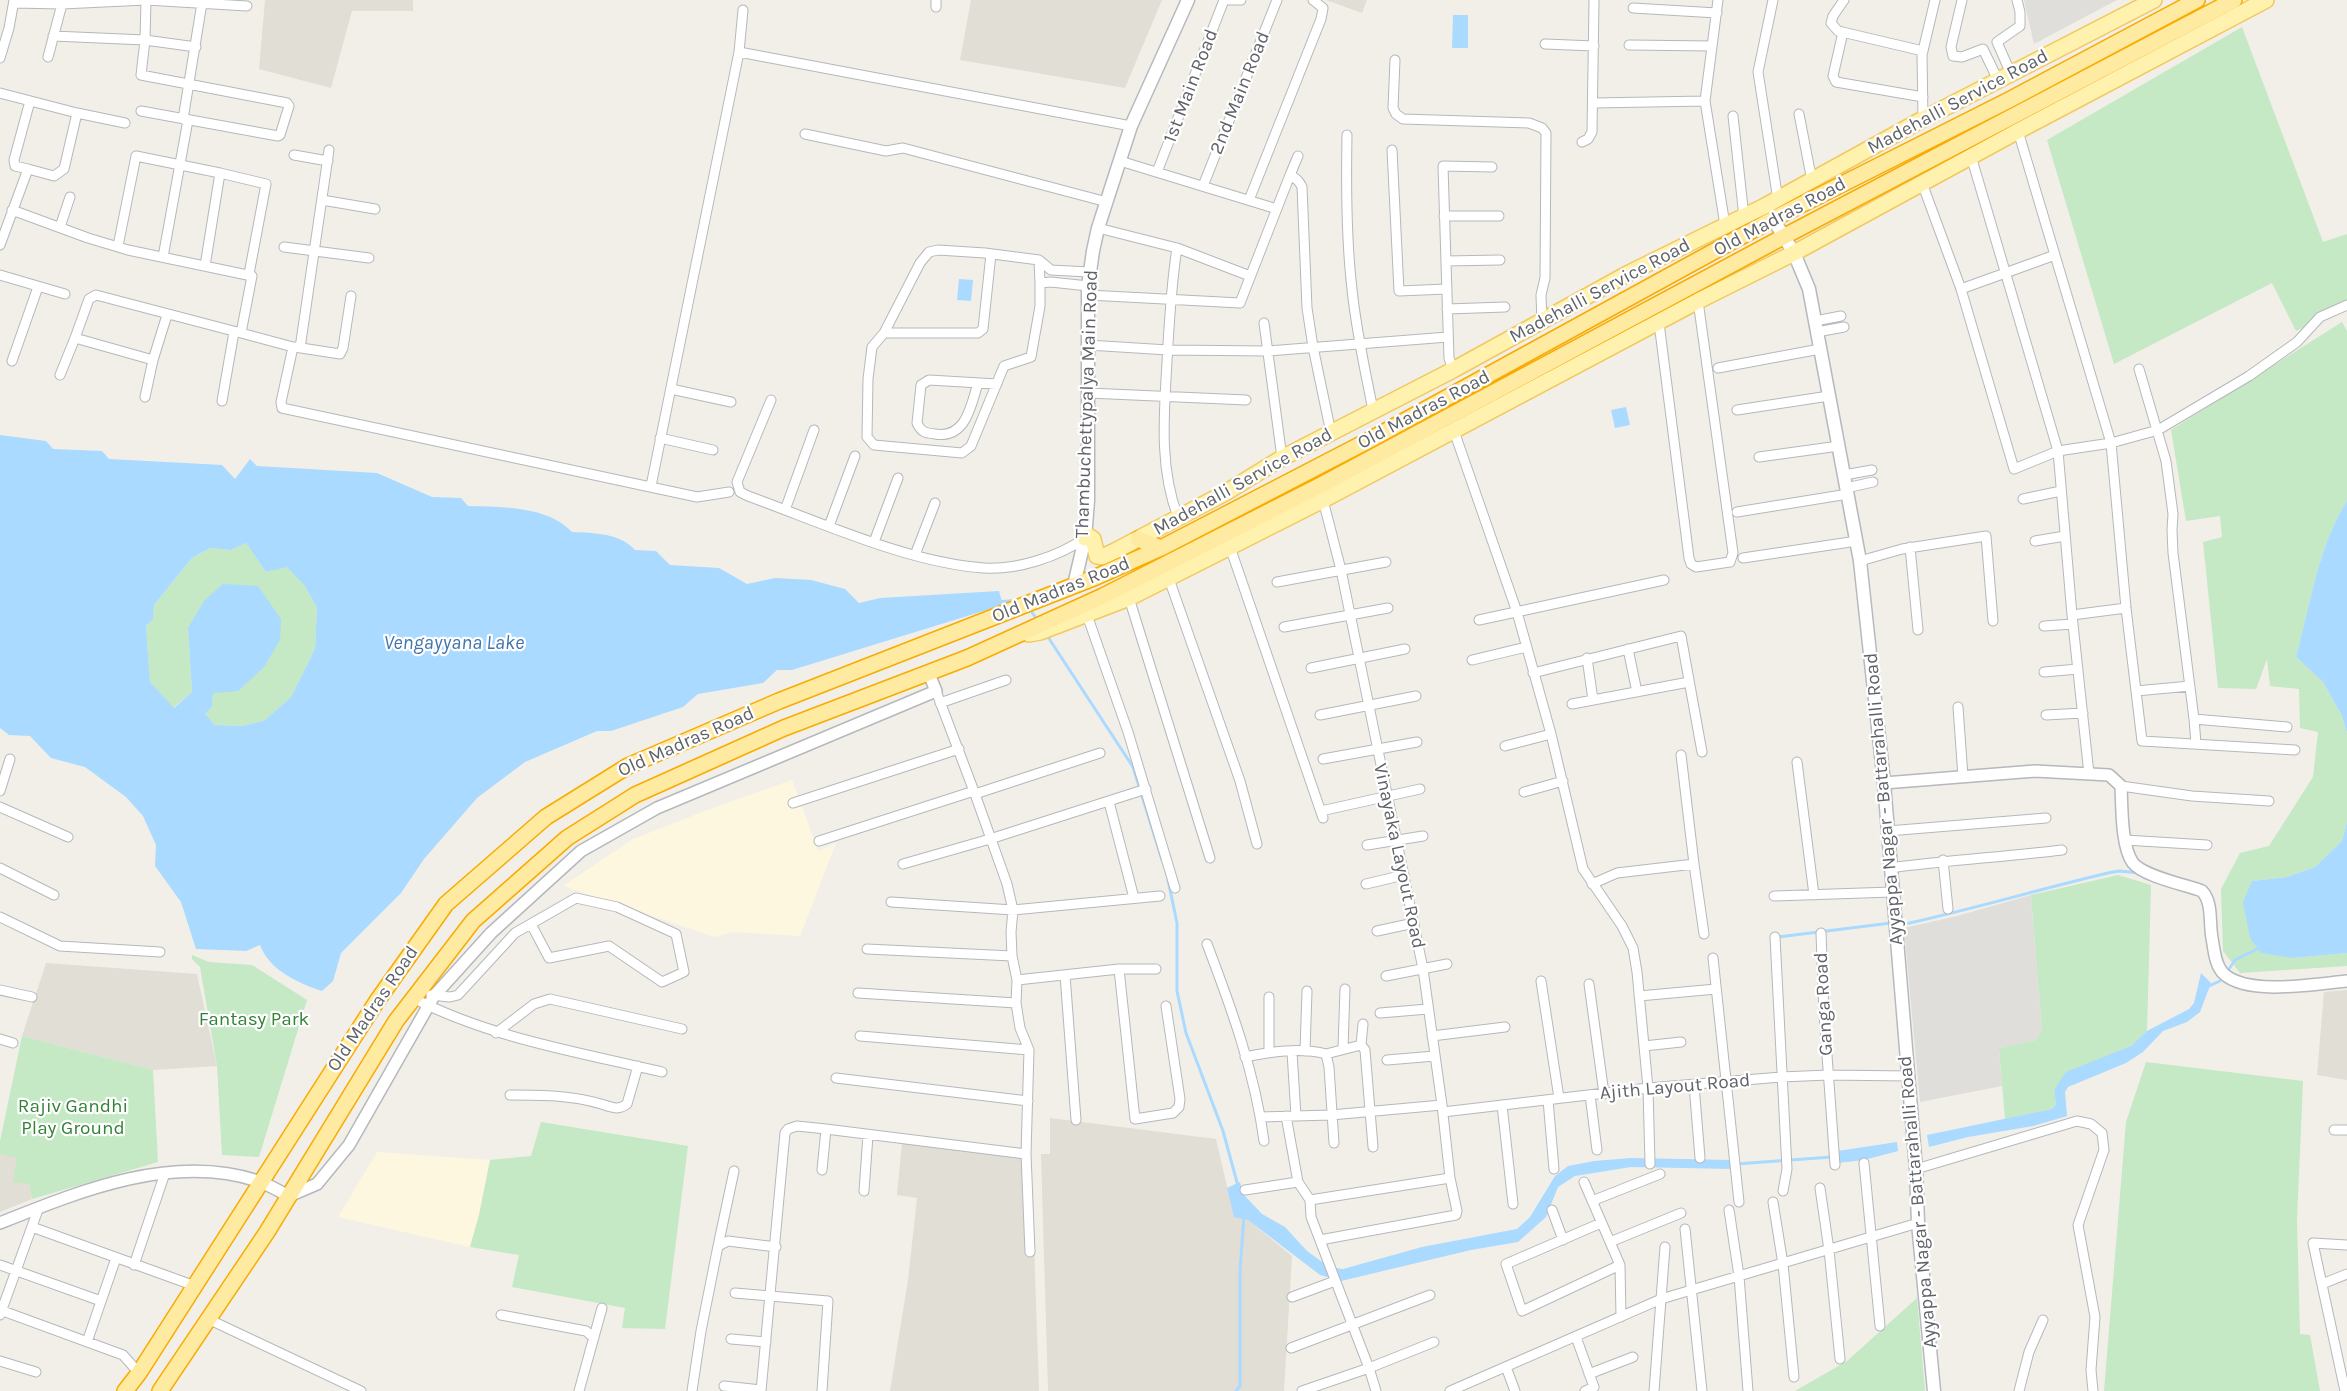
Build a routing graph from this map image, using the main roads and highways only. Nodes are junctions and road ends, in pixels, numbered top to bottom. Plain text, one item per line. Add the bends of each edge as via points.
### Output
1 (1188, 0) edge
2 (2154, 0) edge
3 (2197, 0) edge
4 (2234, 0) edge
5 (2266, 0) edge
6 (1773, 219) junction
7 (1783, 237) junction
8 (1794, 253) junction
9 (1085, 538) junction
10 (1138, 539) junction
11 (1161, 548) junction
12 (1074, 586) junction
13 (1017, 635) junction
14 (125, 1391) edge
15 (160, 1391) edge
16 (1934, 1391) edge

1 - 9 main road, Thambuchettypalya Main Road via 1131,126 1098,228 1089,272
2 - 10 main road, Madehalli Service Road via 1923,119 1778,200 1629,273 1453,370 1282,458
3 - 6 highway, Old Madras Road via 2009,100
4 - 7 highway, Old Madras Road
5 - 8 main road
6 - 7 main road, Ayyappa Nagar - Battarahalli Road
6 - 11 highway, Old Madras Road via 1374,437
7 - 8 main road, Ayyappa Nagar - Battarahalli Road
7 - 13 highway, Old Madras Road via 1312,489 1103,596
8 - 13 main road via 1168,579 1087,615 1038,633
8 - 16 main road, Ayyappa Nagar - Battarahalli Road via 1809,289 1860,561 1884,783
9 - 10 main road, Madehalli Service Road via 1093,539 1097,556 1102,557
9 - 12 main road, Thambuchettypalya Main Road
10 - 11 highway
11 - 12 highway, Old Madras Road
12 - 14 highway, Old Madras Road via 779,701 628,766 546,817 446,904 377,1001 140,1373
13 - 15 highway, Old Madras Road via 929,674 784,728 635,795 567,838 473,920 396,1021 289,1196

